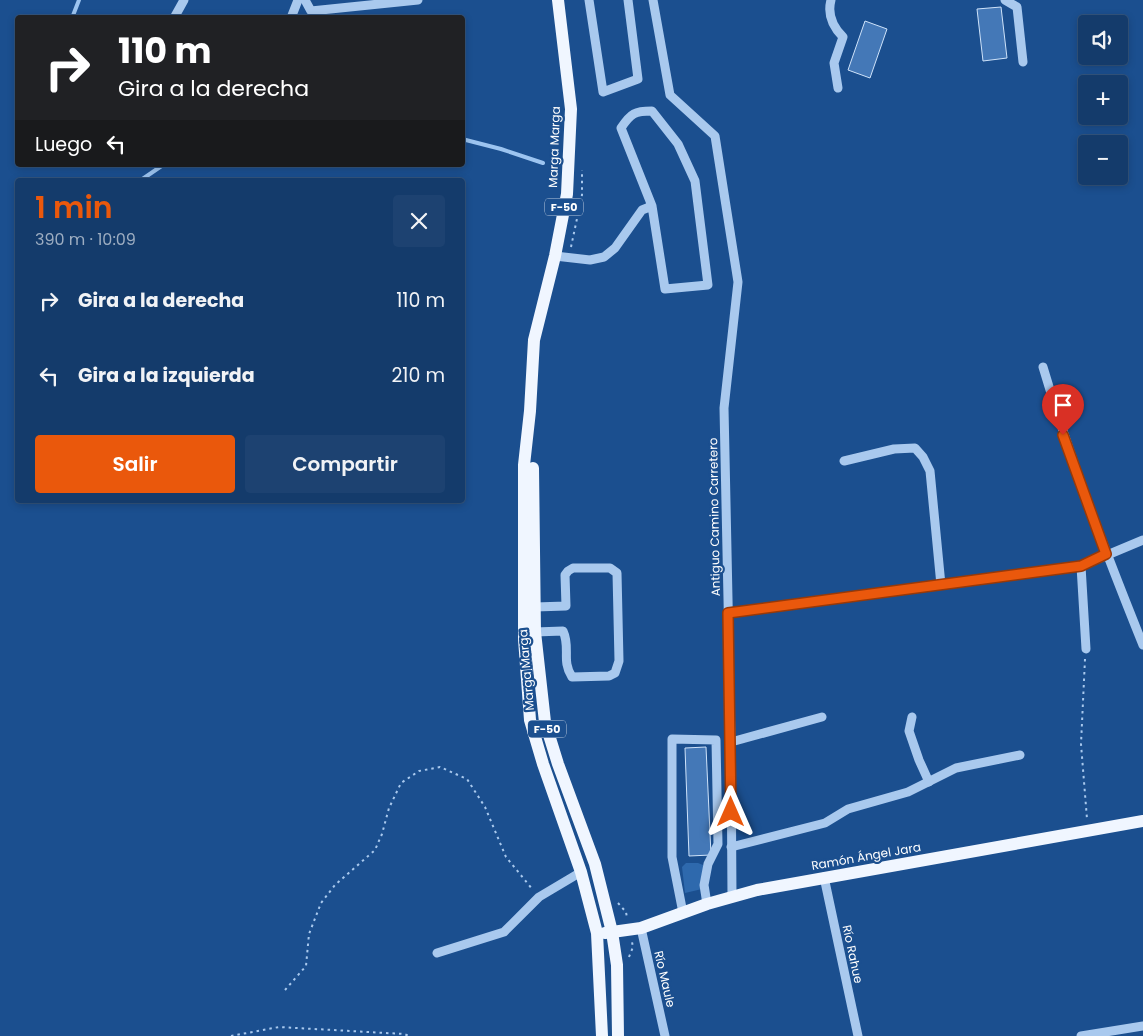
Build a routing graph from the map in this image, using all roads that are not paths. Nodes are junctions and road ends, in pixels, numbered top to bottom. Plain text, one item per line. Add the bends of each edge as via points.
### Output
1 (184, 0) edge
2 (298, 0) edge
3 (305, 0) edge
4 (418, 0) edge
5 (558, 0) edge
6 (589, 0) edge
7 (628, 0) edge
8 (653, 0) edge
9 (831, 0) edge
10 (1005, 0) edge
11 (176, 15) edge
12 (292, 15) edge
13 (1023, 62) dead end
14 (838, 88) dead end
15 (652, 206) junction
16 (555, 256) junction
17 (1043, 367) dead end
18 (530, 411) junction
19 (844, 461) dead end
20 (1143, 540) edge
21 (1106, 554) junction
22 (1081, 566) junction
23 (941, 585) junction
24 (535, 607) junction
25 (728, 613) junction
26 (535, 632) junction
27 (1143, 645) edge
28 (1086, 649) road end
29 (822, 717) dead end
30 (912, 717) dead end
31 (731, 742) junction
32 (1020, 755) dead end
33 (929, 782) junction
34 (1143, 822) edge
35 (731, 847) junction
36 (582, 872) junction
37 (824, 877) junction
38 (732, 896) junction
39 (707, 904) junction
40 (683, 913) junction
41 (635, 929) junction
42 (612, 932) junction
43 (598, 933) junction
44 (436, 954) dead end
45 (1143, 1026) edge
46 (602, 1036) edge
47 (618, 1036) edge
48 (665, 1036) edge
49 (858, 1036) edge
50 (1081, 1036) edge

1 - 11 street
2 - 12 street
3 - 4 street via 311,11
5 - 16 main road, Marga Marga / F-50 via 571,109 566,194
6 - 7 street via 603,92 638,79
8 - 25 street, Antiguo Camino Carretero via 670,95 715,136 738,282 724,408
9 - 14 street via 830,16 834,28 843,37 834,63
10 - 13 street via 1017,7
15 - 15 street via 665,289 708,285 694,181 678,144 652,112 637,111 621,128
15 - 16 street via 642,210 615,248 604,257 590,260
16 - 18 main road, Marga Marga / F-50 via 534,340
17 - 21 street via 1063,435
18 - 24 main road, Marga Marga / F-50
18 - 36 main road, Marga Marga / F-50 via 524,466 523,590 530,720
19 - 23 street via 894,449 915,448 923,457 930,471
20 - 21 street
21 - 22 street
21 - 27 street
22 - 23 street
22 - 28 street
23 - 25 street
24 - 26 main road, Marga Marga / F-50
24 - 26 street via 566,606 565,575 573,568 610,568 617,573 618,661 615,673 572,677 566,668 563,631
25 - 31 street, Antiguo Camino Carretero
26 - 42 main road, Marga Marga / F-50 via 545,722 595,864
29 - 31 street
30 - 33 street via 909,731
31 - 35 street, Antiguo Camino Carretero
32 - 33 street via 956,768
33 - 35 street via 908,792 848,809 825,823
34 - 37 main road, Ramón Ángel Jara
35 - 38 street, Antiguo Camino Carretero
36 - 43 main road, Marga Marga / F-50
36 - 44 street via 539,897 504,932
37 - 38 main road, Ramón Ángel Jara
37 - 49 street, Río Rahue
38 - 39 main road, Ramón Ángel Jara
39 - 40 main road, Ramón Ángel Jara
39 - 40 street via 704,884 708,864 718,844 716,740 672,739 672,857
40 - 41 main road, Ramón Ángel Jara
41 - 42 main road, Ramón Ángel Jara
41 - 48 street, Río Maule
42 - 43 main road, Ramón Ángel Jara
42 - 47 main road, Marga Marga / F-50 via 617,965
43 - 46 main road, Marga Marga / F-50
45 - 50 street

